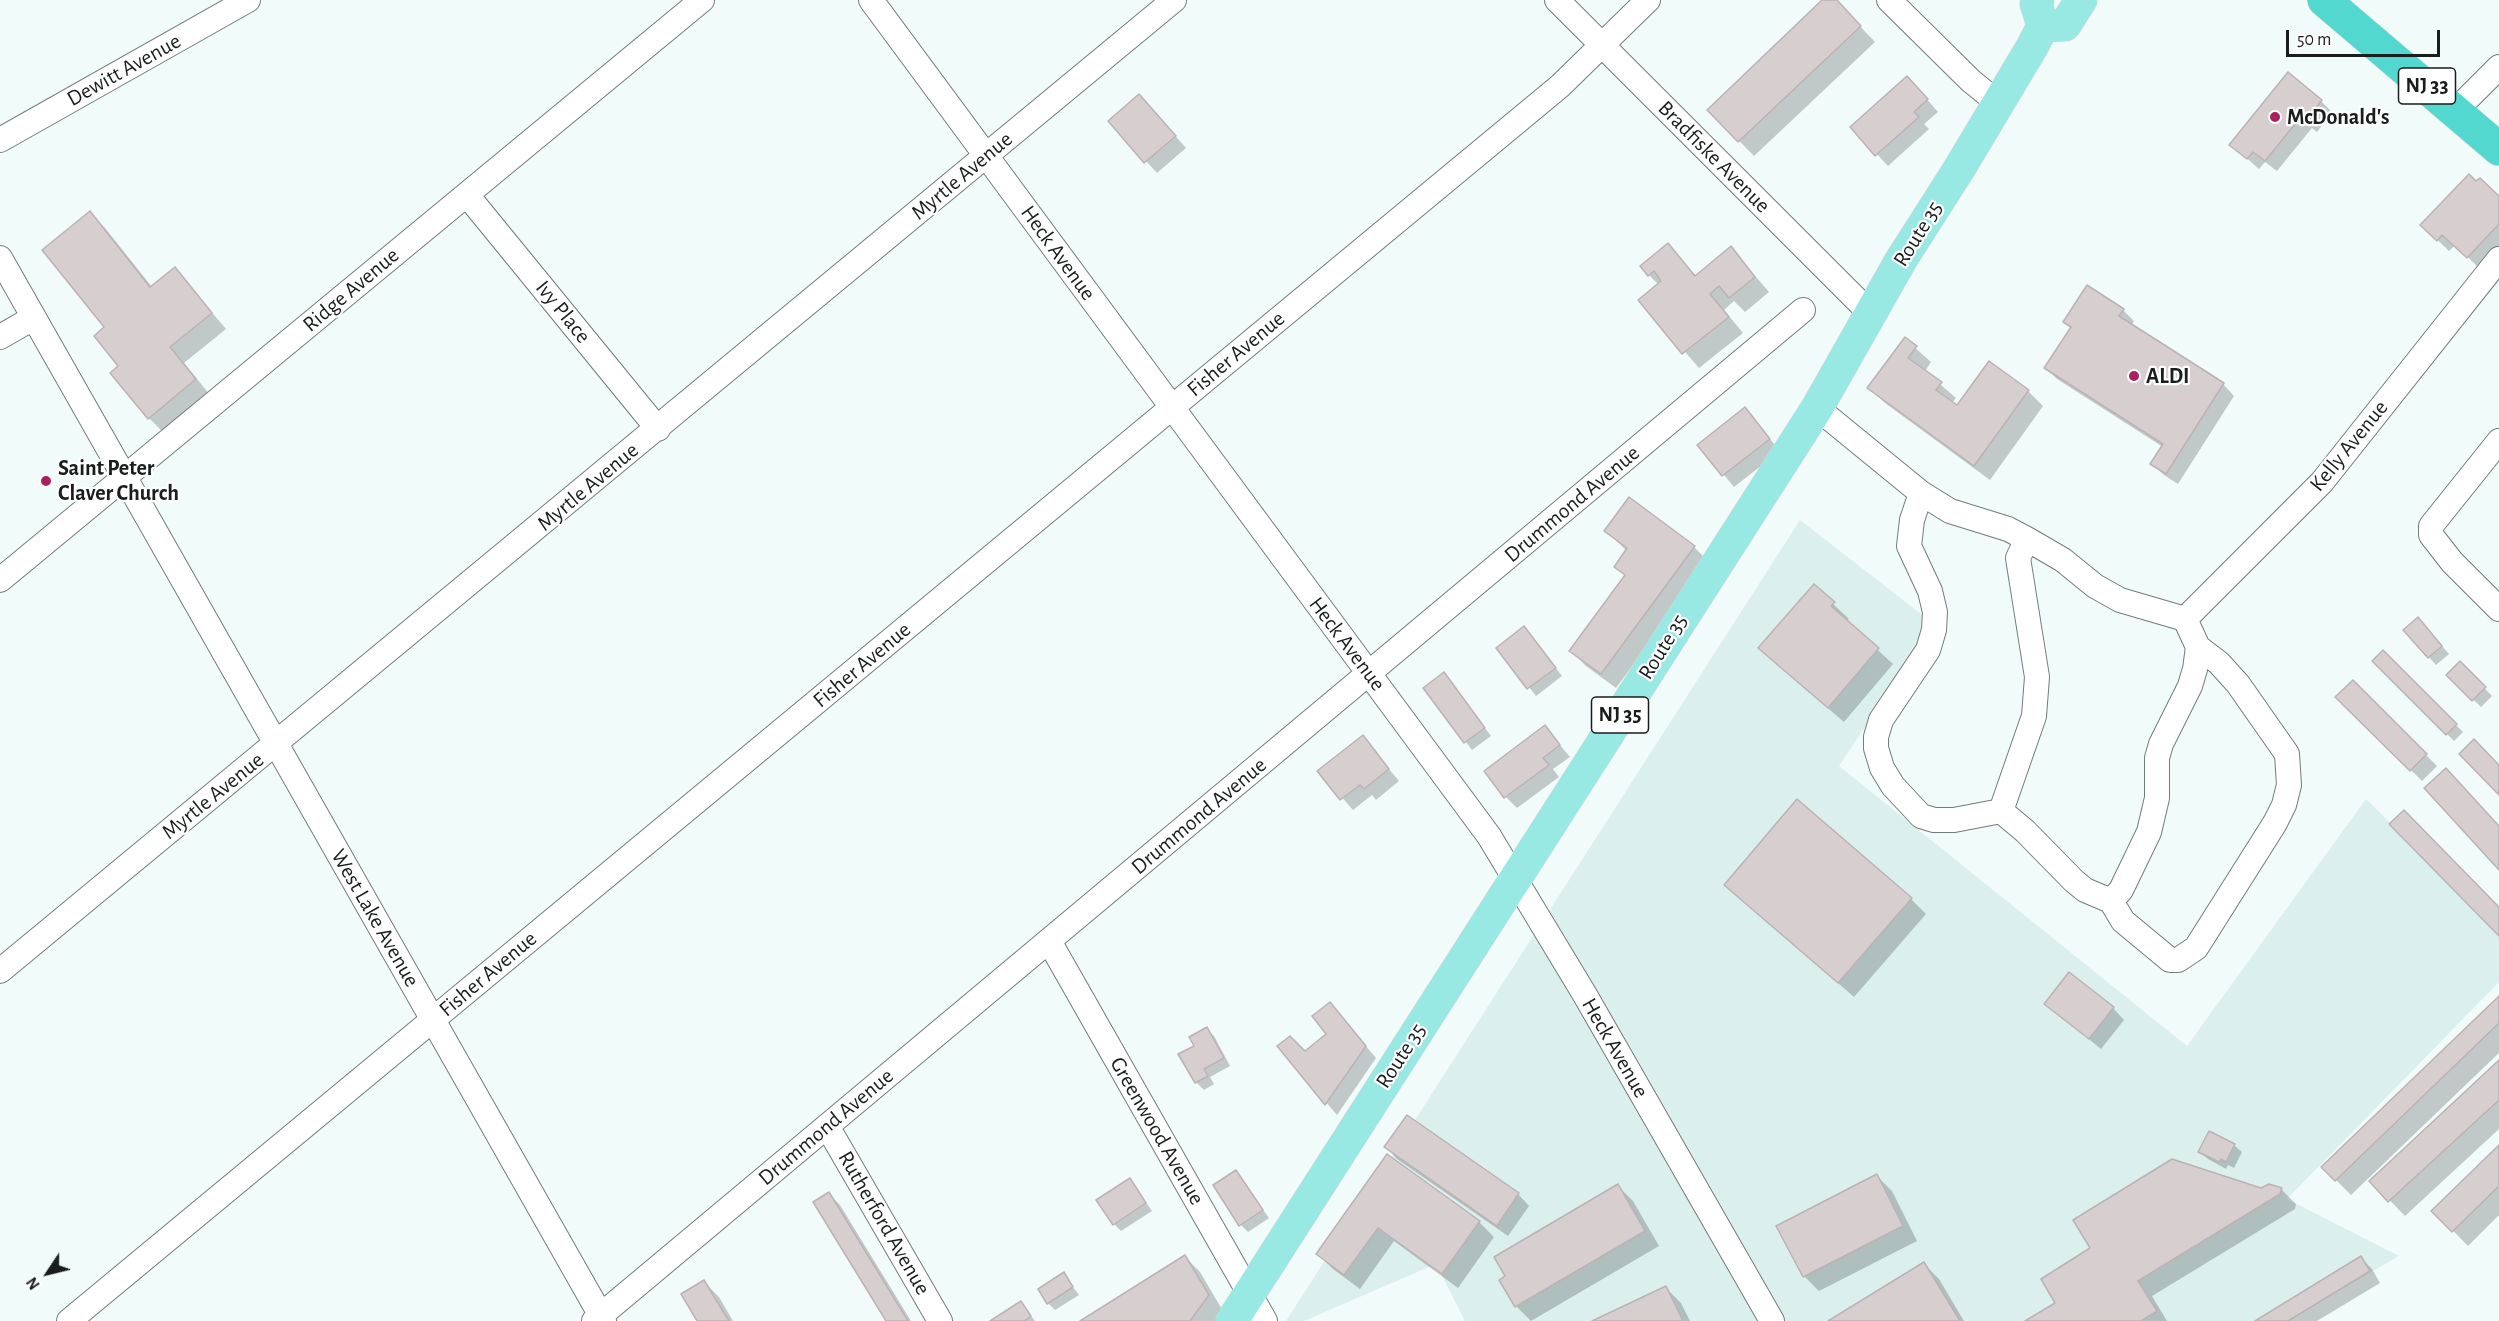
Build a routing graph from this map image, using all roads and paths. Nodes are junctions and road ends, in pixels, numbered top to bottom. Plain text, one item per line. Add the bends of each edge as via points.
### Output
1 (248, 0) edge
2 (702, 0) edge
3 (871, 0) edge
4 (1174, 0) edge
5 (1557, 0) edge
6 (1648, 0) edge
7 (1889, 0) edge
8 (2081, 0) edge
9 (2324, 0) edge
10 (2040, 13) edge
11 (1603, 45) junction
12 (2499, 67) edge
13 (1997, 102) junction
14 (2455, 111) junction
15 (0, 140) edge
16 (2499, 149) edge
17 (986, 156) junction
18 (467, 195) junction
19 (0, 258) edge
20 (2499, 259) edge
21 (1803, 310) dead end
22 (1870, 314) junction
23 (33, 318) junction
24 (0, 337) edge
25 (1172, 408) junction
26 (1817, 408) junction
27 (658, 429) junction
28 (2499, 441) edge
29 (124, 478) junction
30 (1921, 493) junction
31 (2028, 539) junction
32 (0, 580) edge
33 (2499, 609) edge
34 (2185, 619) junction
35 (2198, 647) junction
36 (1369, 674) junction
37 (275, 745) junction
38 (2001, 810) junction
39 (1515, 878) junction
40 (2111, 902) junction
41 (1049, 941) junction
42 (0, 971) edge
43 (434, 1019) junction
44 (827, 1126) junction
45 (1249, 1293) junction
46 (600, 1319) edge
47 (69, 1321) edge
48 (940, 1321) edge
49 (1232, 1321) edge
50 (1265, 1321) edge
51 (1772, 1321) edge

1 - 15 street, Dewitt Avenue
2 - 18 street, Ridge Avenue
3 - 17 street, Heck Avenue
4 - 17 street, Myrtle Avenue
5 - 11 street, Bradfiske Avenue
6 - 11 street, Fisher Avenue
7 - 13 street
8 - 10 main road, Route 35 / NJ 35 via 2065,26
9 - 14 highway, NJ 33
10 - 13 main road, Route 35 / NJ 35
11 - 22 street, Bradfiske Avenue
11 - 25 street, Fisher Avenue via 1560,86
12 - 14 street
13 - 22 main road, Route 35 / NJ 35
14 - 16 highway, NJ 33
17 - 25 street, Heck Avenue
17 - 27 street, Myrtle Avenue
18 - 27 street, Ivy Place
18 - 29 street, Ridge Avenue
19 - 23 street, West Lake Avenue
20 - 34 street, Kelly Avenue via 2322,482
21 - 36 street, Drummond Avenue
22 - 26 main road, Route 35 / NJ 35
23 - 24 street
23 - 29 street, West Lake Avenue
25 - 36 street, Heck Avenue
25 - 43 street, Fisher Avenue
26 - 30 street
26 - 39 main road, Route 35 / NJ 35
27 - 37 street, Myrtle Avenue
28 - 33 street via 2431,526 2431,535 2440,549
29 - 32 street, Ridge Avenue
29 - 37 street, West Lake Avenue
30 - 31 street via 1950,511
30 - 38 street via 1909,546 1930,591 1934,630 1928,650 1881,720 1876,747 1893,786 1922,816 1954,819
31 - 34 street via 2120,600
31 - 38 street via 2019,558 2037,677 2034,716
34 - 35 street
35 - 40 street via 2190,686 2157,758 2157,798 2149,832 2121,890
35 - 40 street via 2238,684 2287,754 2289,785 2284,805 2196,948 2185,957 2170,960 2124,921
36 - 39 street, Heck Avenue via 1490,836
36 - 41 street, Drummond Avenue
37 - 42 street, Myrtle Avenue
37 - 43 street, West Lake Avenue
38 - 40 street via 2074,881
39 - 45 main road, Route 35 / NJ 35
39 - 51 street, Heck Avenue
41 - 44 street, Drummond Avenue
41 - 45 street, Greenwood Avenue
43 - 46 street, West Lake Avenue
43 - 47 street, Fisher Avenue
44 - 46 street, Drummond Avenue
44 - 48 street, Rutherford Avenue
45 - 49 main road, Route 35 / NJ 35
45 - 50 street, Greenwood Avenue

